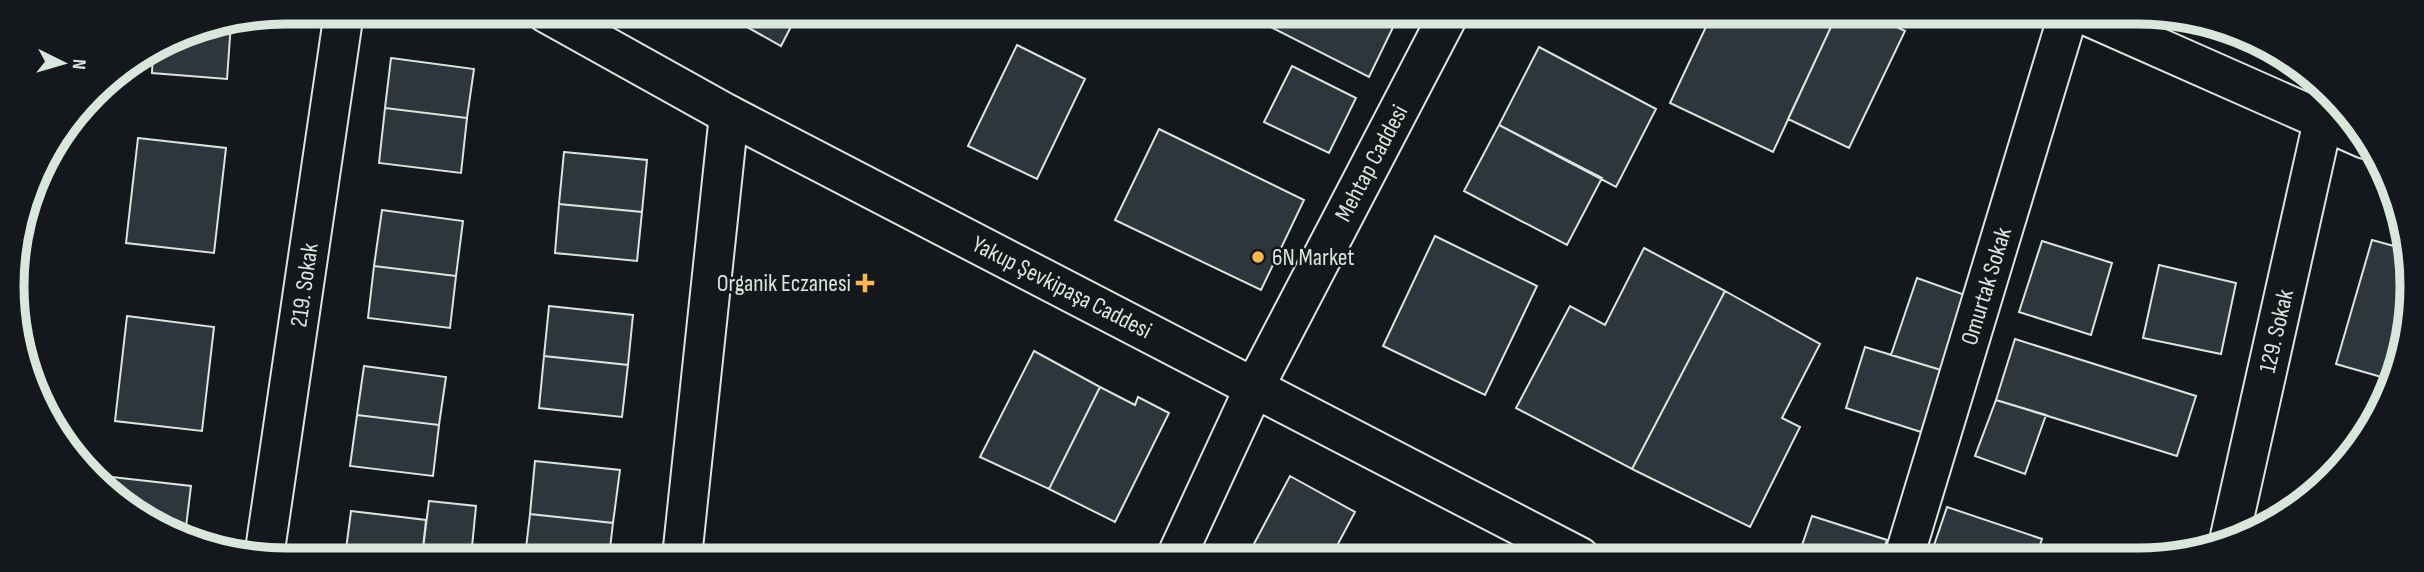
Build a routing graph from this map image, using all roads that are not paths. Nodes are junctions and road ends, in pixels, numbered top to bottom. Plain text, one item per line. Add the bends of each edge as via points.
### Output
1 (342, 24) edge
2 (566, 24) edge
3 (1445, 24) edge
4 (2065, 24) edge
5 (2108, 24) edge
6 (2327, 110) edge
7 (729, 115) junction
8 (1255, 386) junction
9 (2231, 530) edge
10 (266, 547) edge
11 (683, 548) edge
12 (1180, 548) edge
13 (1563, 548) edge
14 (1907, 548) edge

1 - 10 street, 219. Sokak
2 - 7 street, Yakup Şevkipaşa Caddesi
3 - 8 street, Mehtap Caddesi
4 - 14 street, Omurtak Sokak
5 - 6 street
6 - 9 street, 129. Sokak
7 - 8 street, Yakup Şevkipaşa Caddesi
7 - 11 street
8 - 12 street, Mehtap Caddesi
8 - 13 street, Yakup Şevkipaşa Caddesi

